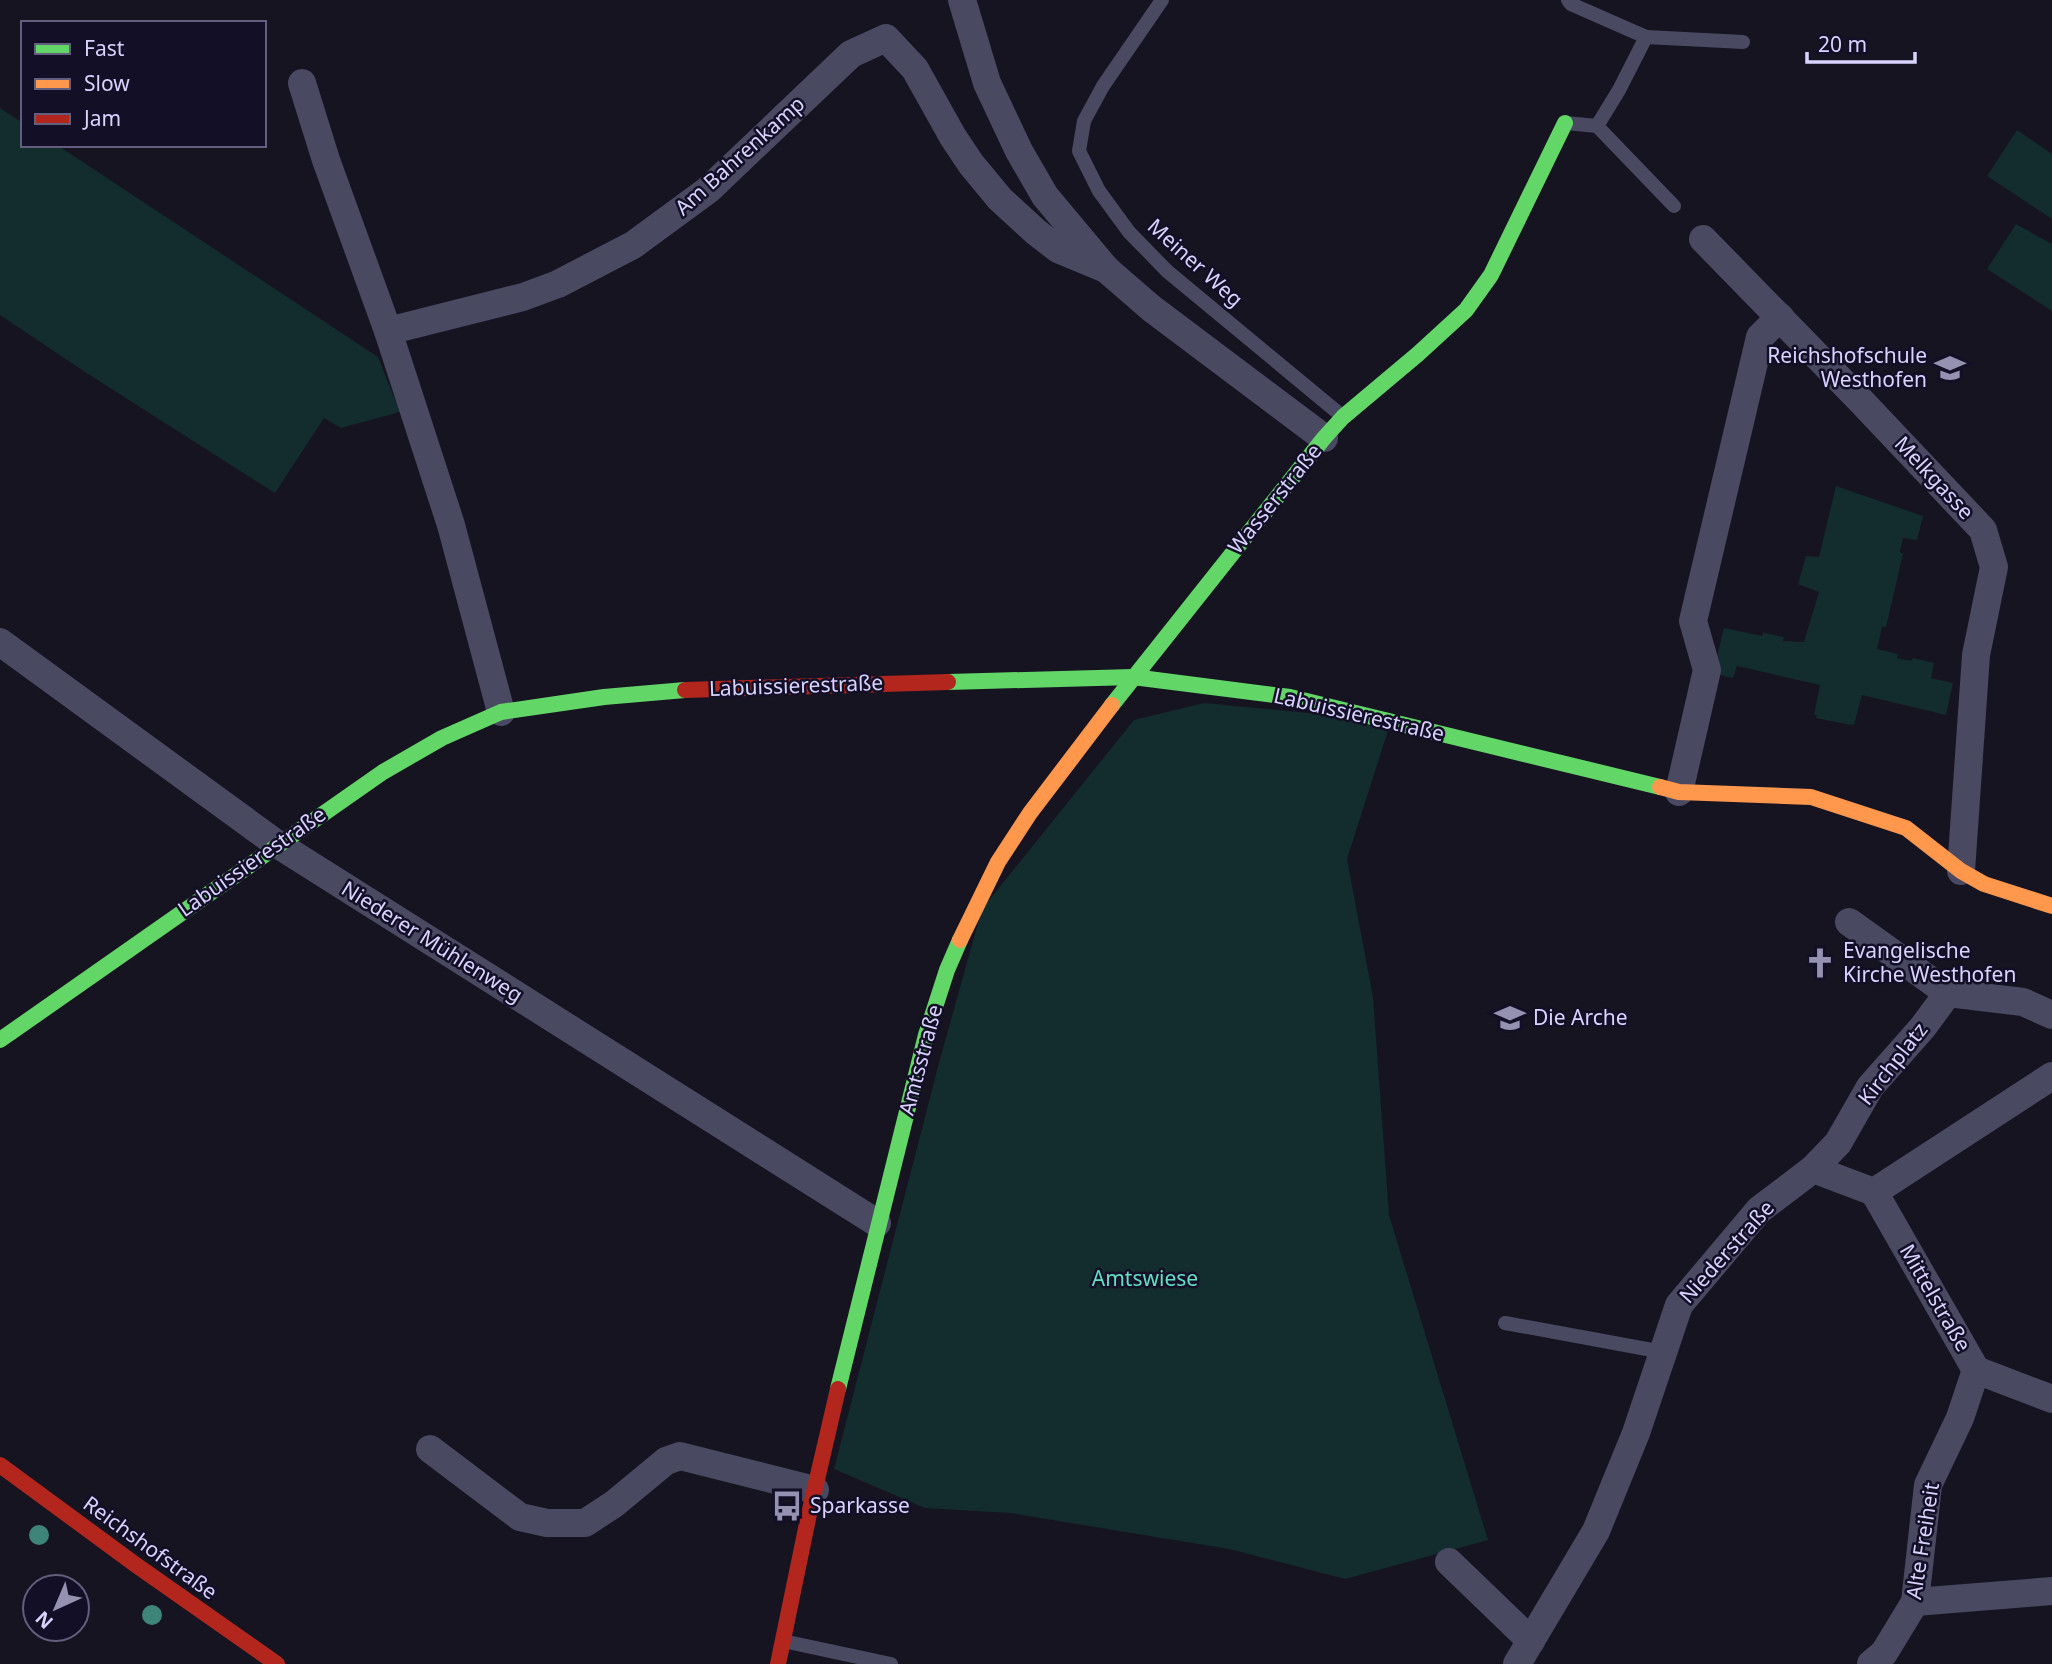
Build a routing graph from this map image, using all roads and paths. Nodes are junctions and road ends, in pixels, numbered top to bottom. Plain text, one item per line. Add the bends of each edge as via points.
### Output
1 (962, 0) edge
2 (1162, 0) edge
3 (1568, 0) edge
4 (1646, 37) junction
5 (1743, 42) dead end
6 (915, 69) joint
7 (302, 83) dead end
8 (1565, 122) joint
9 (1598, 126) junction
10 (1674, 206) dead end
11 (1703, 239) dead end
12 (1106, 269) junction
13 (1780, 317) junction
14 (388, 331) junction
15 (1343, 418) junction
16 (1324, 438) junction
17 (0, 642) edge
18 (1133, 677) junction
19 (501, 712) junction
20 (1679, 792) junction
21 (277, 844) junction
22 (1961, 872) junction
23 (2052, 906) edge
24 (1849, 922) dead end
25 (1948, 993) junction
26 (2052, 1015) edge
27 (0, 1040) edge
28 (2052, 1076) edge
29 (1813, 1168) junction
30 (1874, 1192) junction
31 (877, 1223) junction
32 (1505, 1323) dead end
33 (1663, 1352) junction
34 (1976, 1370) junction
35 (2052, 1399) edge
36 (430, 1449) dead end
37 (0, 1465) edge
38 (815, 1490) junction
39 (1449, 1562) dead end
40 (2052, 1591) edge
41 (1915, 1602) junction
42 (783, 1641) junction
43 (1524, 1652) edge
44 (277, 1664) edge
45 (778, 1664) edge
46 (891, 1664) edge
47 (1871, 1664) edge

1 - 12 street, Wasserstraße via 987,83 1019,151 1045,196
2 - 15 lane, Meiner Weg via 1103,86 1084,121 1079,150 1099,191 1129,232 1167,271
3 - 4 lane
4 - 5 lane
4 - 9 lane
6 - 12 street, Wasserstraße via 953,137 1000,199 1058,249
6 - 14 street, Am Bahrenkamp via 886,38 851,54 708,190 633,245 523,297
7 - 14 street
8 - 9 lane
8 - 15 street via 1491,275 1466,310
9 - 10 lane
11 - 13 street, Melkgasse
12 - 16 street, Wasserstraße
13 - 20 street via 1760,337 1693,621 1707,670
13 - 22 street, Melkgasse via 1983,530 1994,567 1976,655
14 - 19 street via 451,525
15 - 16 street
16 - 18 street, Wasserstraße
17 - 21 street, Niederer Mühlenweg
18 - 19 street, Labuissierestraße via 695,689 604,696
18 - 20 street, Labuissierestraße via 1290,697
18 - 31 street, Amtsstraße via 1030,813 975,907 947,970 926,1035
19 - 21 street, Labuissierestraße via 442,738 383,772
20 - 22 street, Labuissierestraße via 1811,797 1906,828
21 - 27 street, Labuissierestraße
21 - 31 street, Niederer Mühlenweg
22 - 23 street, Labuissierestraße
24 - 25 street
25 - 26 street via 2023,1002
25 - 29 street, Kirchplatz via 1870,1087 1838,1143
28 - 30 street
29 - 30 street
29 - 33 street, Niederstraße via 1759,1210 1679,1305
30 - 34 street, Mittelstraße
31 - 38 street, Amtsstraße
32 - 33 lane
33 - 43 street, Niederstraße via 1597,1531
34 - 35 street, Mittelstraße
34 - 41 street, Alte Freiheit via 1960,1418 1928,1485
36 - 38 street via 520,1517 547,1523 585,1523 666,1461 680,1456
37 - 44 street, Reichshofstraße
38 - 42 street, Amtsstraße
39 - 43 street, Niederstraße
40 - 41 street
41 - 47 street, Alte Freiheit via 1884,1653
42 - 45 street, Amtsstraße
42 - 46 lane

